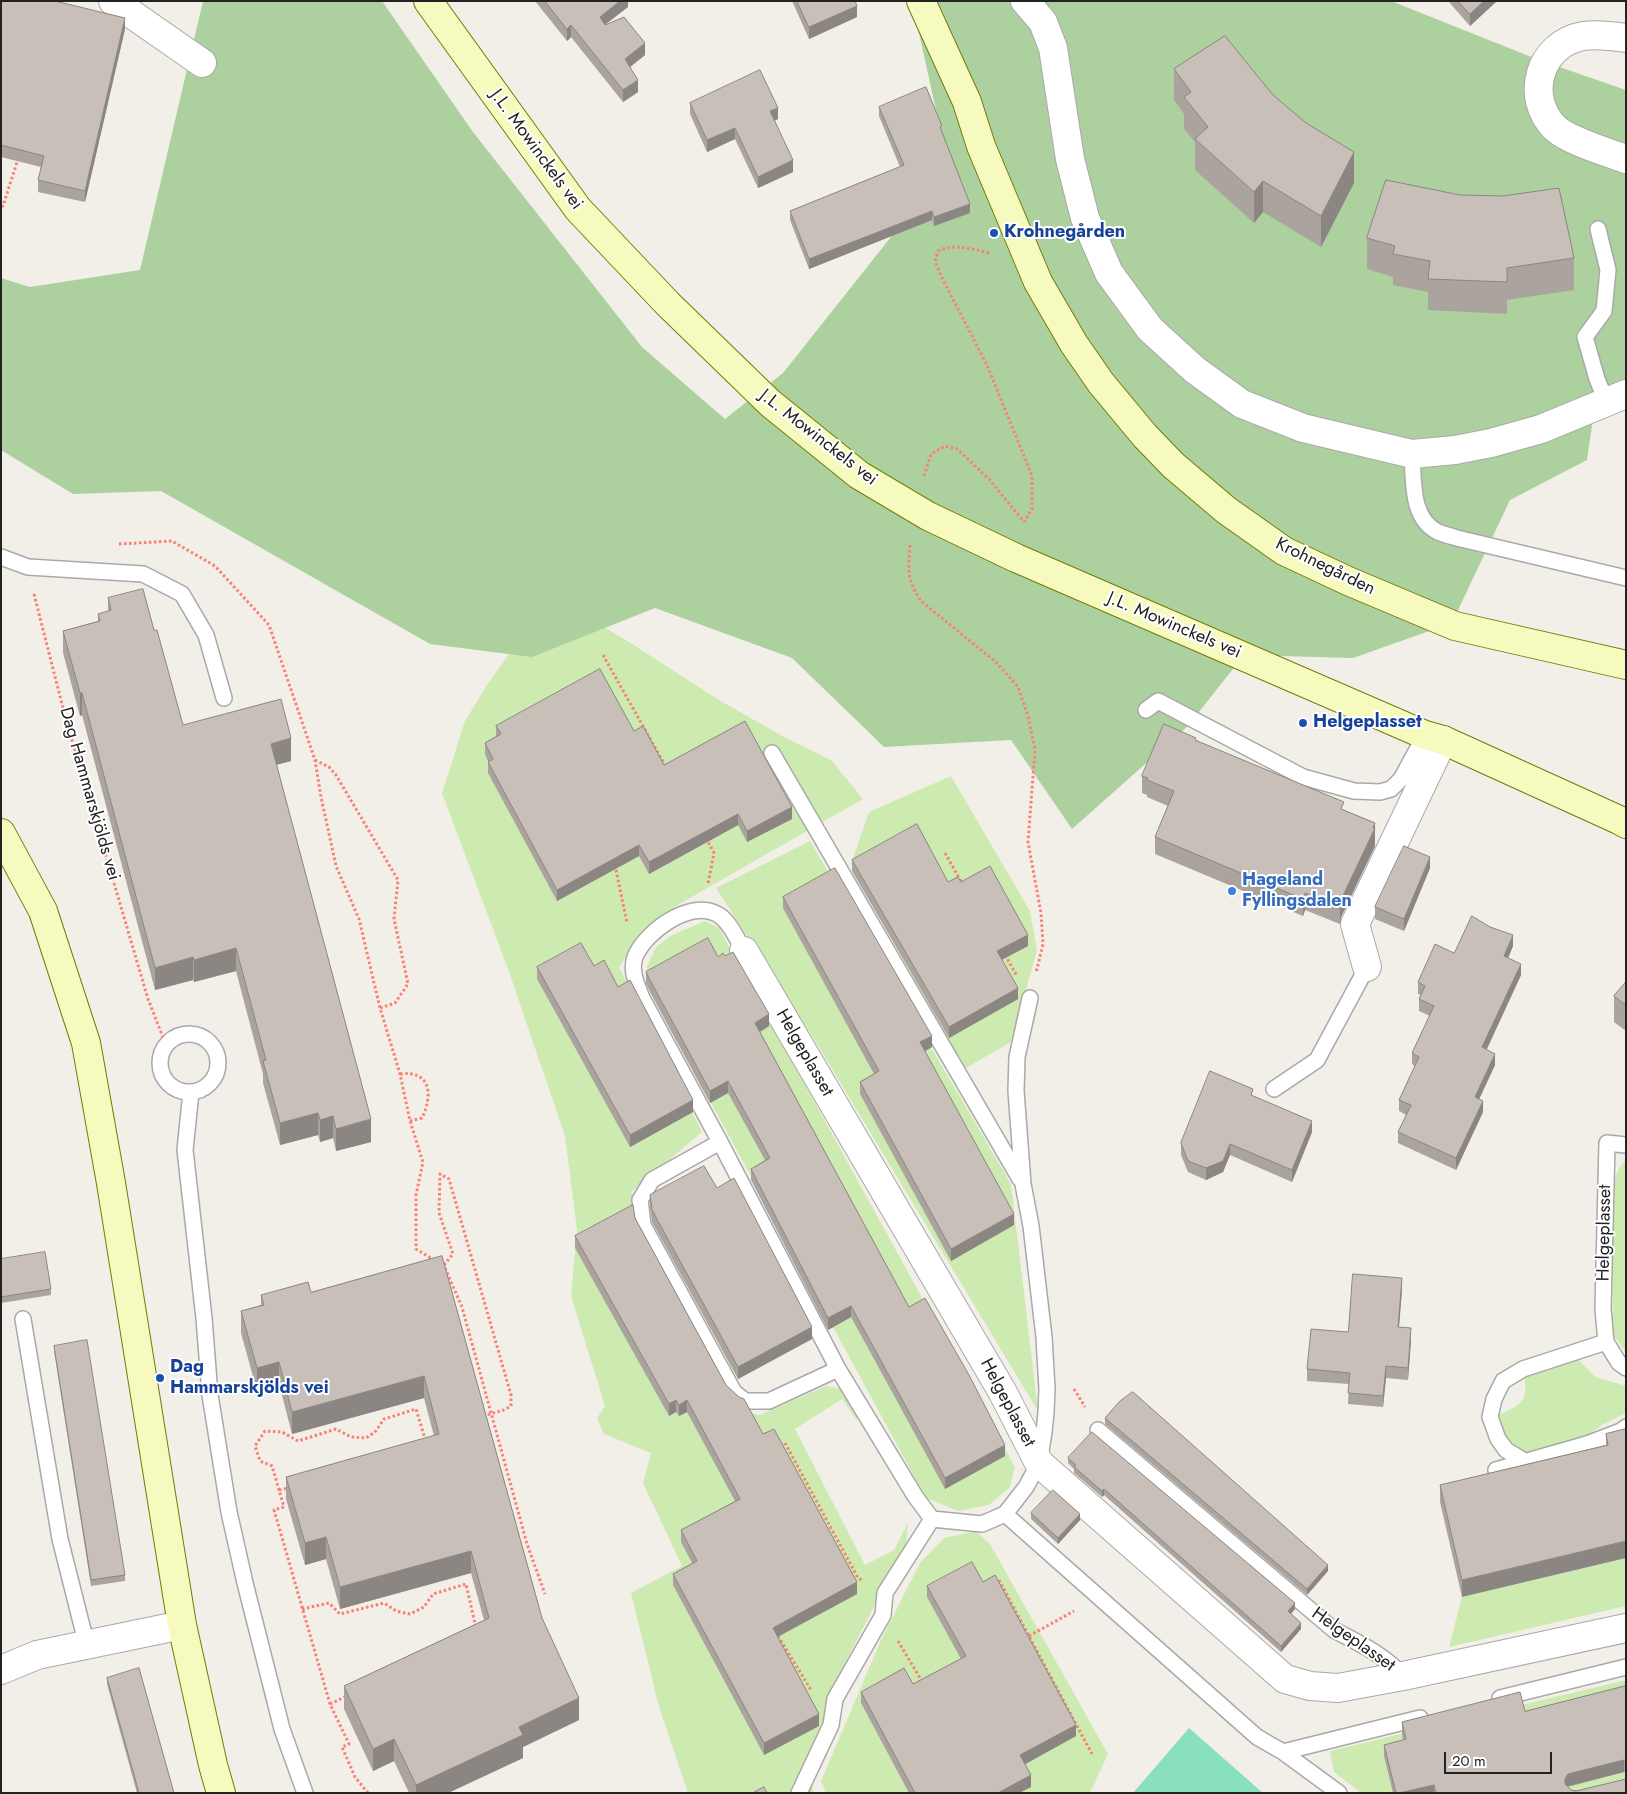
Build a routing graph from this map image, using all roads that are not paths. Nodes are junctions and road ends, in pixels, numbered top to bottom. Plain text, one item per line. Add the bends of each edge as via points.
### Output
1 (113, 1) edge
2 (428, 1) edge
3 (1025, 1) edge
4 (929, 4) edge
5 (1626, 38) edge
6 (202, 63) dead end
7 (1626, 159) edge
8 (1598, 229) dead end
9 (1616, 398) edge
10 (1412, 454) junction
11 (1, 557) edge
12 (1626, 578) edge
13 (1626, 665) edge
14 (224, 698) dead end
15 (1146, 710) dead end
16 (1434, 738) junction
17 (772, 753) dead end
18 (1626, 824) edge
19 (1, 833) edge
20 (744, 951) joint
21 (1367, 967) joint
22 (1030, 998) road end
23 (1274, 1089) dead end
24 (191, 1092) junction
25 (720, 1142) junction
26 (1626, 1145) edge
27 (1024, 1184) junction
28 (23, 1319) dead end
29 (1606, 1342) junction
30 (1626, 1368) edge
31 (838, 1369) junction
32 (1626, 1428) edge
33 (1098, 1430) dead end
34 (1526, 1462) junction
35 (1039, 1463) junction
36 (1496, 1470) edge
37 (1005, 1514) junction
38 (932, 1519) junction
39 (182, 1625) junction
40 (1626, 1628) edge
41 (86, 1646) junction
42 (1626, 1667) edge
43 (1, 1670) edge
44 (1403, 1676) junction
45 (1483, 1702) edge
46 (1435, 1714) edge
47 (1283, 1752) junction
48 (222, 1793) edge
49 (305, 1793) edge
50 (799, 1793) edge
51 (1338, 1793) edge

1 - 6 street
2 - 16 main road, J.L. Mowinckels vei via 578,209 668,304 770,403 859,475 928,516 1016,558
3 - 10 street via 1043,22 1053,48 1070,159 1086,218 1109,273 1150,329 1195,370 1242,404 1303,428
4 - 13 main road, Krohnegården via 981,146 1038,282 1101,383 1145,436 1174,464 1226,510 1284,551 1348,581 1455,626
5 - 7 street via 1584,36 1570,41 1553,52 1541,70 1538,85 1540,105 1556,129
8 - 9 lane via 1608,270 1604,311 1585,337 1597,379
9 - 10 street via 1541,428 1491,443
10 - 12 lane via 1417,509 1424,522 1438,532
11 - 14 lane via 28,567 143,574 182,594 206,635
15 - 16 lane via 1158,701 1303,777 1354,791 1391,789
16 - 18 main road, J.L. Mowinckels vei
16 - 21 street via 1355,924
17 - 27 lane, Helgeplasset
19 - 39 main road via 43,911 86,1043
20 - 25 lane, Helgeplasset via 718,914 694,910 669,920 649,935 635,957 633,974 642,998
20 - 35 street, Helgeplasset via 997,1383
21 - 23 lane via 1317,1060
22 - 27 lane, Helgeplasset via 1016,1074
24 - 24 lane via 173,1088 161,1073 160,1064 166,1045 181,1035 191,1034 209,1042 218,1058 209,1084
24 - 49 lane via 185,1150 210,1395 229,1512 282,1729
25 - 31 lane
25 - 31 lane via 652,1180 640,1200 643,1225 734,1392 745,1401 769,1401
26 - 29 lane, Helgeplasset via 1607,1143 1603,1309
27 - 35 lane, Helgeplasset via 1044,1336 1047,1389
28 - 41 lane via 60,1539
29 - 30 lane, Helgeplasset via 1618,1362
29 - 34 lane via 1523,1369 1503,1381 1490,1417 1506,1450
31 - 38 lane
32 - 34 lane via 1587,1444
33 - 44 lane, Helgeplasset via 1334,1630 1369,1648
34 - 36 lane
35 - 37 lane, Helgeplasset
35 - 44 street, Helgeplasset via 1285,1679 1310,1686 1338,1688
37 - 38 lane, Helgeplasset via 982,1524
37 - 47 lane via 1257,1737
38 - 50 lane via 885,1593 882,1615 835,1699 831,1725
39 - 41 street
39 - 48 main road
40 - 44 street, Helgeplasset
41 - 43 street via 37,1655
42 - 45 lane
46 - 47 lane
47 - 51 lane

